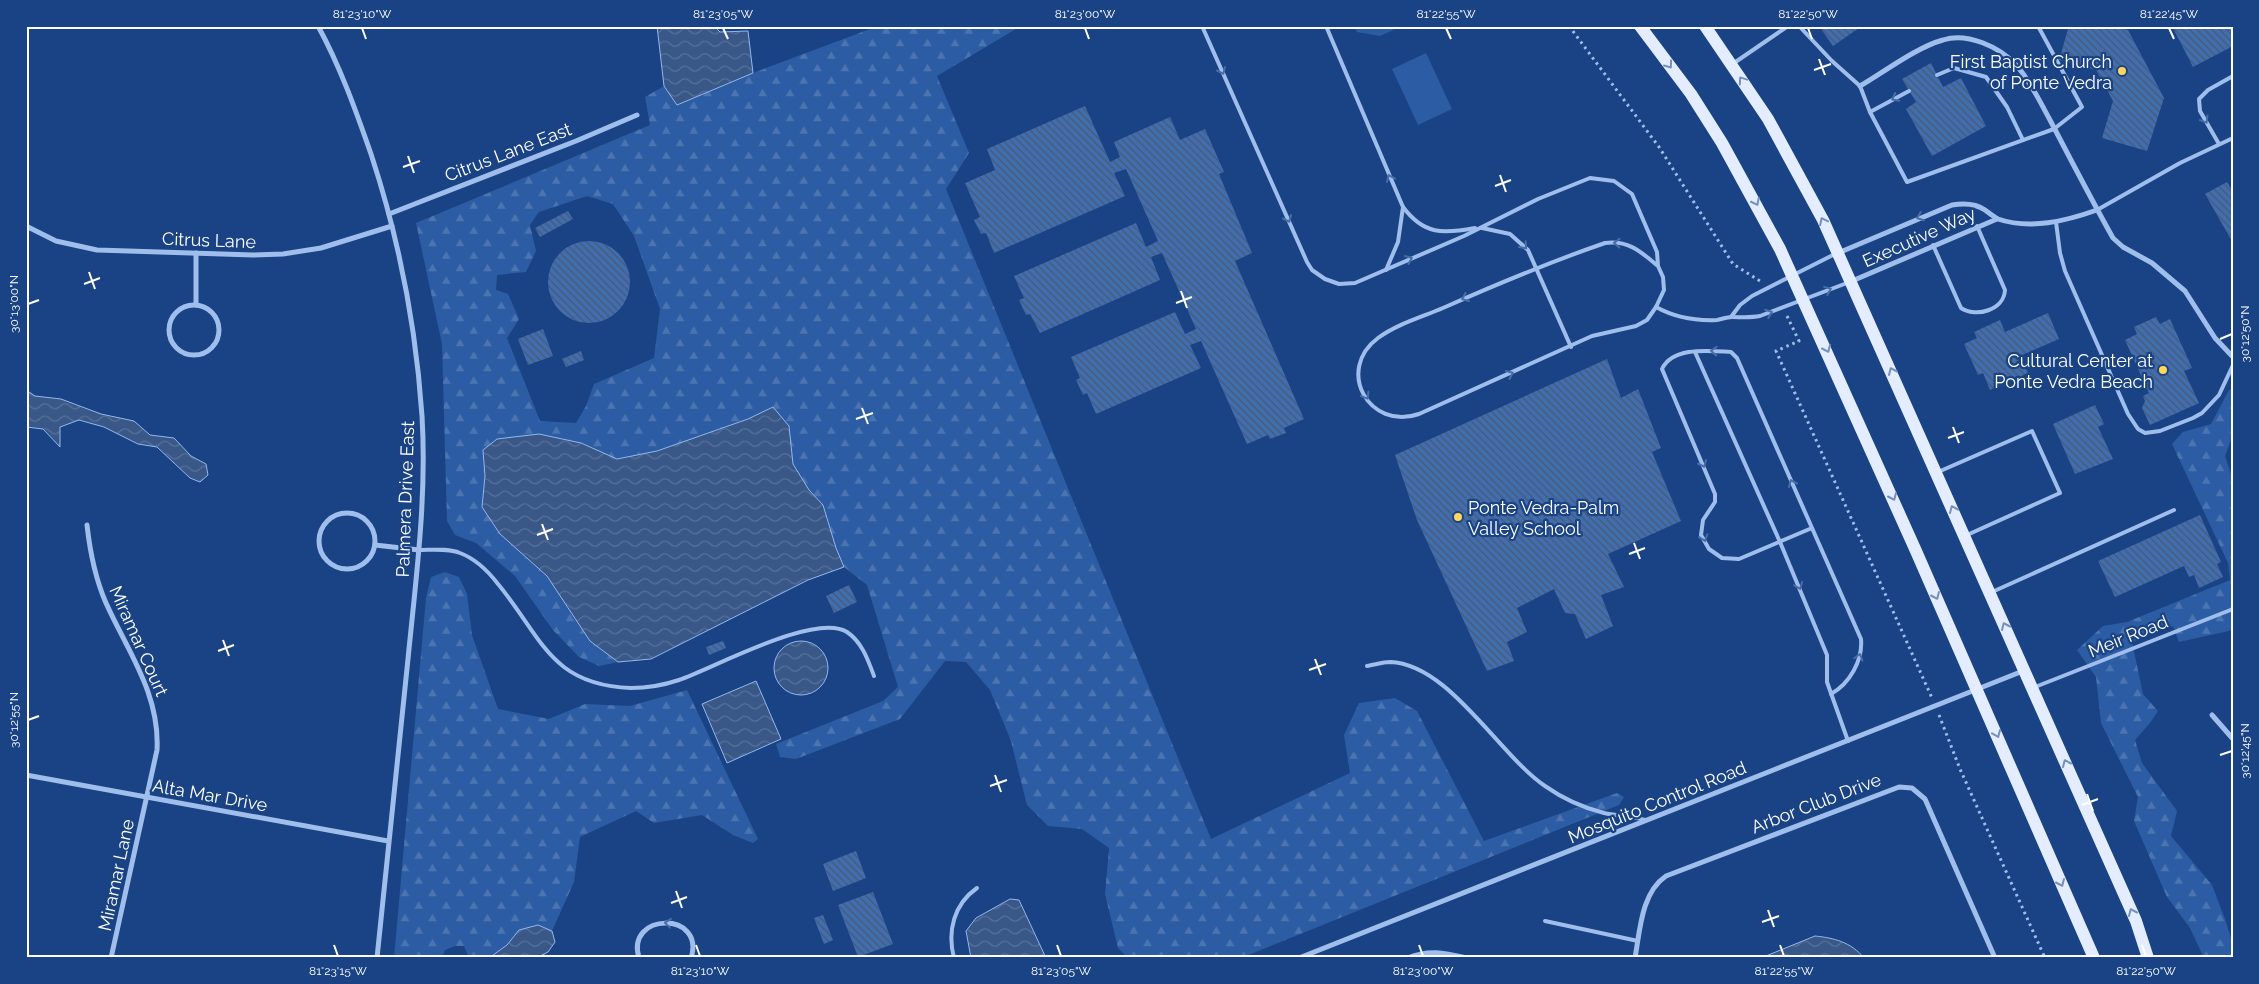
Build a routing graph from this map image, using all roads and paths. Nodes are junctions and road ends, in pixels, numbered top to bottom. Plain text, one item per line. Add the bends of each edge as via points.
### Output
1 (318, 26) edge
2 (1202, 26) edge
3 (1326, 26) edge
4 (1569, 26) edge
5 (1640, 26) edge
6 (1705, 26) edge
7 (1788, 26) edge
8 (1799, 26) edge
9 (2038, 26) edge
10 (1732, 65) junction
11 (1937, 75) dead end
12 (2233, 76) edge
13 (1860, 86) junction
14 (1909, 91) dead end
15 (1870, 112) junction
16 (637, 115) dead end
17 (2054, 129) junction
18 (2233, 138) edge
19 (2022, 140) junction
20 (2219, 144) junction
21 (1403, 207) junction
22 (2097, 210) junction
23 (389, 214) junction
24 (1997, 219) junction
25 (2056, 222) junction
26 (26, 226) edge
27 (392, 226) junction
28 (1977, 226) junction
29 (1481, 227) junction
30 (1933, 245) junction
31 (196, 253) junction
32 (1838, 253) junction
33 (1658, 266) junction
34 (1537, 267) junction
35 (1386, 270) junction
36 (1793, 276) junction
37 (1852, 281) junction
38 (1769, 289) junction
39 (1805, 300) junction
40 (196, 305) junction
41 (1656, 307) junction
42 (1782, 308) junction
43 (1731, 317) junction
44 (1571, 347) junction
45 (1695, 352) junction
46 (2233, 357) edge
47 (2233, 365) edge
48 (1936, 472) junction
49 (2174, 510) dead end
50 (87, 525) dead end
51 (1812, 528) junction
52 (1965, 536) junction
53 (1780, 542) junction
54 (374, 546) junction
55 (419, 550) junction
56 (1990, 593) junction
57 (2233, 609) edge
58 (1367, 666) dead end
59 (2025, 670) junction
60 (874, 676) dead end
61 (2033, 688) junction
62 (1977, 689) junction
63 (1831, 694) junction
64 (1935, 706) junction
65 (2212, 714) dead end
66 (2233, 739) edge
67 (1848, 741) junction
68 (26, 775) edge
69 (147, 798) junction
70 (1647, 820) junction
71 (388, 841) junction
72 (977, 888) dead end
73 (1545, 921) dead end
74 (1638, 941) junction
75 (111, 958) edge
76 (377, 958) edge
77 (639, 958) edge
78 (691, 958) edge
79 (954, 958) edge
80 (1299, 958) edge
81 (1408, 958) edge
82 (1467, 958) edge
83 (1635, 958) edge
84 (1995, 958) edge
85 (2044, 958) edge
86 (2094, 958) edge
87 (2148, 958) edge

1 - 23 street, Palmera Drive East via 344,82
2 -> 35 lane via 1312,270 1340,284 1355,283
21 -> 3 lane
4 - 38 path via 1659,147 1733,264
5 -> 36 main road via 1722,143
6 - 10 main road
7 - 10 lane
8 - 13 lane
9 - 17 lane via 2082,107
32 -> 10 main road via 1796,168
11 - 19 lane via 1954,68 1986,77 2007,107
12 -> 20 lane via 2199,99 2200,111
13 - 15 lane
13 - 17 street via 1944,39 1972,40 1989,46 2017,65
14 -> 15 lane
15 - 19 lane via 1907,182
16 - 23 street, Citrus Lane East
17 - 19 lane
17 - 22 street
18 - 20 lane
20 - 22 lane
21 - 29 lane via 1416,222 1437,232
21 - 35 lane via 1398,242
22 - 25 street, Executive Way
22 - 46 street via 2113,238 2123,248 2152,263 2185,291 2215,338
23 - 27 street, Palmera Drive East
24 - 25 street, Executive Way
24 - 28 street, Executive Way
24 -> 32 street, Executive Way via 1980,207 1952,205
25 - 47 lane via 2064,271 2128,414 2138,429 2145,433 2160,431 2202,413 2219,394
26 - 31 street, Citrus Lane via 56,241 97,250
27 - 31 street, Citrus Lane via 321,248 283,254
27 - 55 street, Palmera Drive East via 415,339 422,417
28 - 30 street, Executive Way
28 - 30 lane via 2005,290 2000,302 1985,311 1971,312 1961,308
29 - 33 lane via 1538,198 1581,181 1606,179 1627,189 1637,201 1657,252
29 -> 34 lane via 1516,238 1528,250
35 -> 29 lane
30 - 37 street, Executive Way
31 - 40 street
32 - 36 lane
32 - 37 main road
33 -> 34 lane via 1639,249 1616,242
33 - 41 lane via 1664,290
34 - 44 lane
34 -> 44 lane via 1379,337 1369,345 1360,362 1358,373 1363,393 1377,410 1398,418 1409,418
36 - 38 lane
36 - 39 main road
39 -> 37 lane
48 -> 37 main road
38 - 43 lane via 1740,305
39 - 42 lane
39 -> 62 main road
40 - 40 street via 178,310 168,328 175,347 192,356 210,350 220,334 216,316 205,307
41 - 43 lane via 1685,317 1717,320
41 - 44 lane via 1647,320 1636,326 1592,336
43 -> 42 lane via 1760,316
42 - 64 path via 1799,341 1776,351
51 -> 45 lane via 1737,358 1731,352
45 - 53 lane
45 -> 53 lane via 1678,355 1665,362 1662,369 1715,494 1715,502 1701,528 1704,543 1722,558 1739,559
52 -> 48 main road
48 - 52 lane via 2032,431 2060,493
49 - 56 lane
50 - 69 street, Miramar Court via 90,553 106,604 153,703 157,741
51 - 53 lane
63 -> 51 lane via 1839,690 1859,662 1862,647
52 - 56 main road
53 -> 63 lane via 1827,654 1827,682
54 - 54 street via 372,528 363,518 352,514 331,518 320,535 319,545 325,559 343,569 356,568 366,562
54 - 55 street
55 - 60 lane via 460,553 476,562 499,585 544,650 578,678 631,688 658,686 784,637 812,628 832,627 846,631 857,640
55 - 71 street, Palmera Drive East
59 -> 56 main road
57 - 61 lane, Meir Road
58 - 70 lane via 1388,662 1424,673 1445,686 1516,762 1546,787 1582,806
59 - 61 main road
59 - 62 street, Mosquito Control Road
87 -> 61 main road via 2136,921
62 - 64 street, Mosquito Control Road
62 -> 86 main road
63 - 67 lane
64 - 67 street, Mosquito Control Road
64 - 85 path
65 - 66 street
67 - 70 street, Mosquito Control Road
68 - 69 street, Alta Mar Drive
69 - 71 street, Alta Mar Drive
69 - 75 street, Miramar Lane
70 - 80 street, Mosquito Control Road
71 - 76 street, Palmera Drive East
72 - 79 lane via 966,896 951,929
73 - 74 lane
74 - 83 street, Arbor Club Drive
74 - 84 street, Arbor Club Drive via 1651,891 1666,876 1899,787 1912,788 1925,799
78 -> 77 street via 688,933 674,923 666,922 644,931 638,946
81 - 82 street via 1421,952 1435,951

